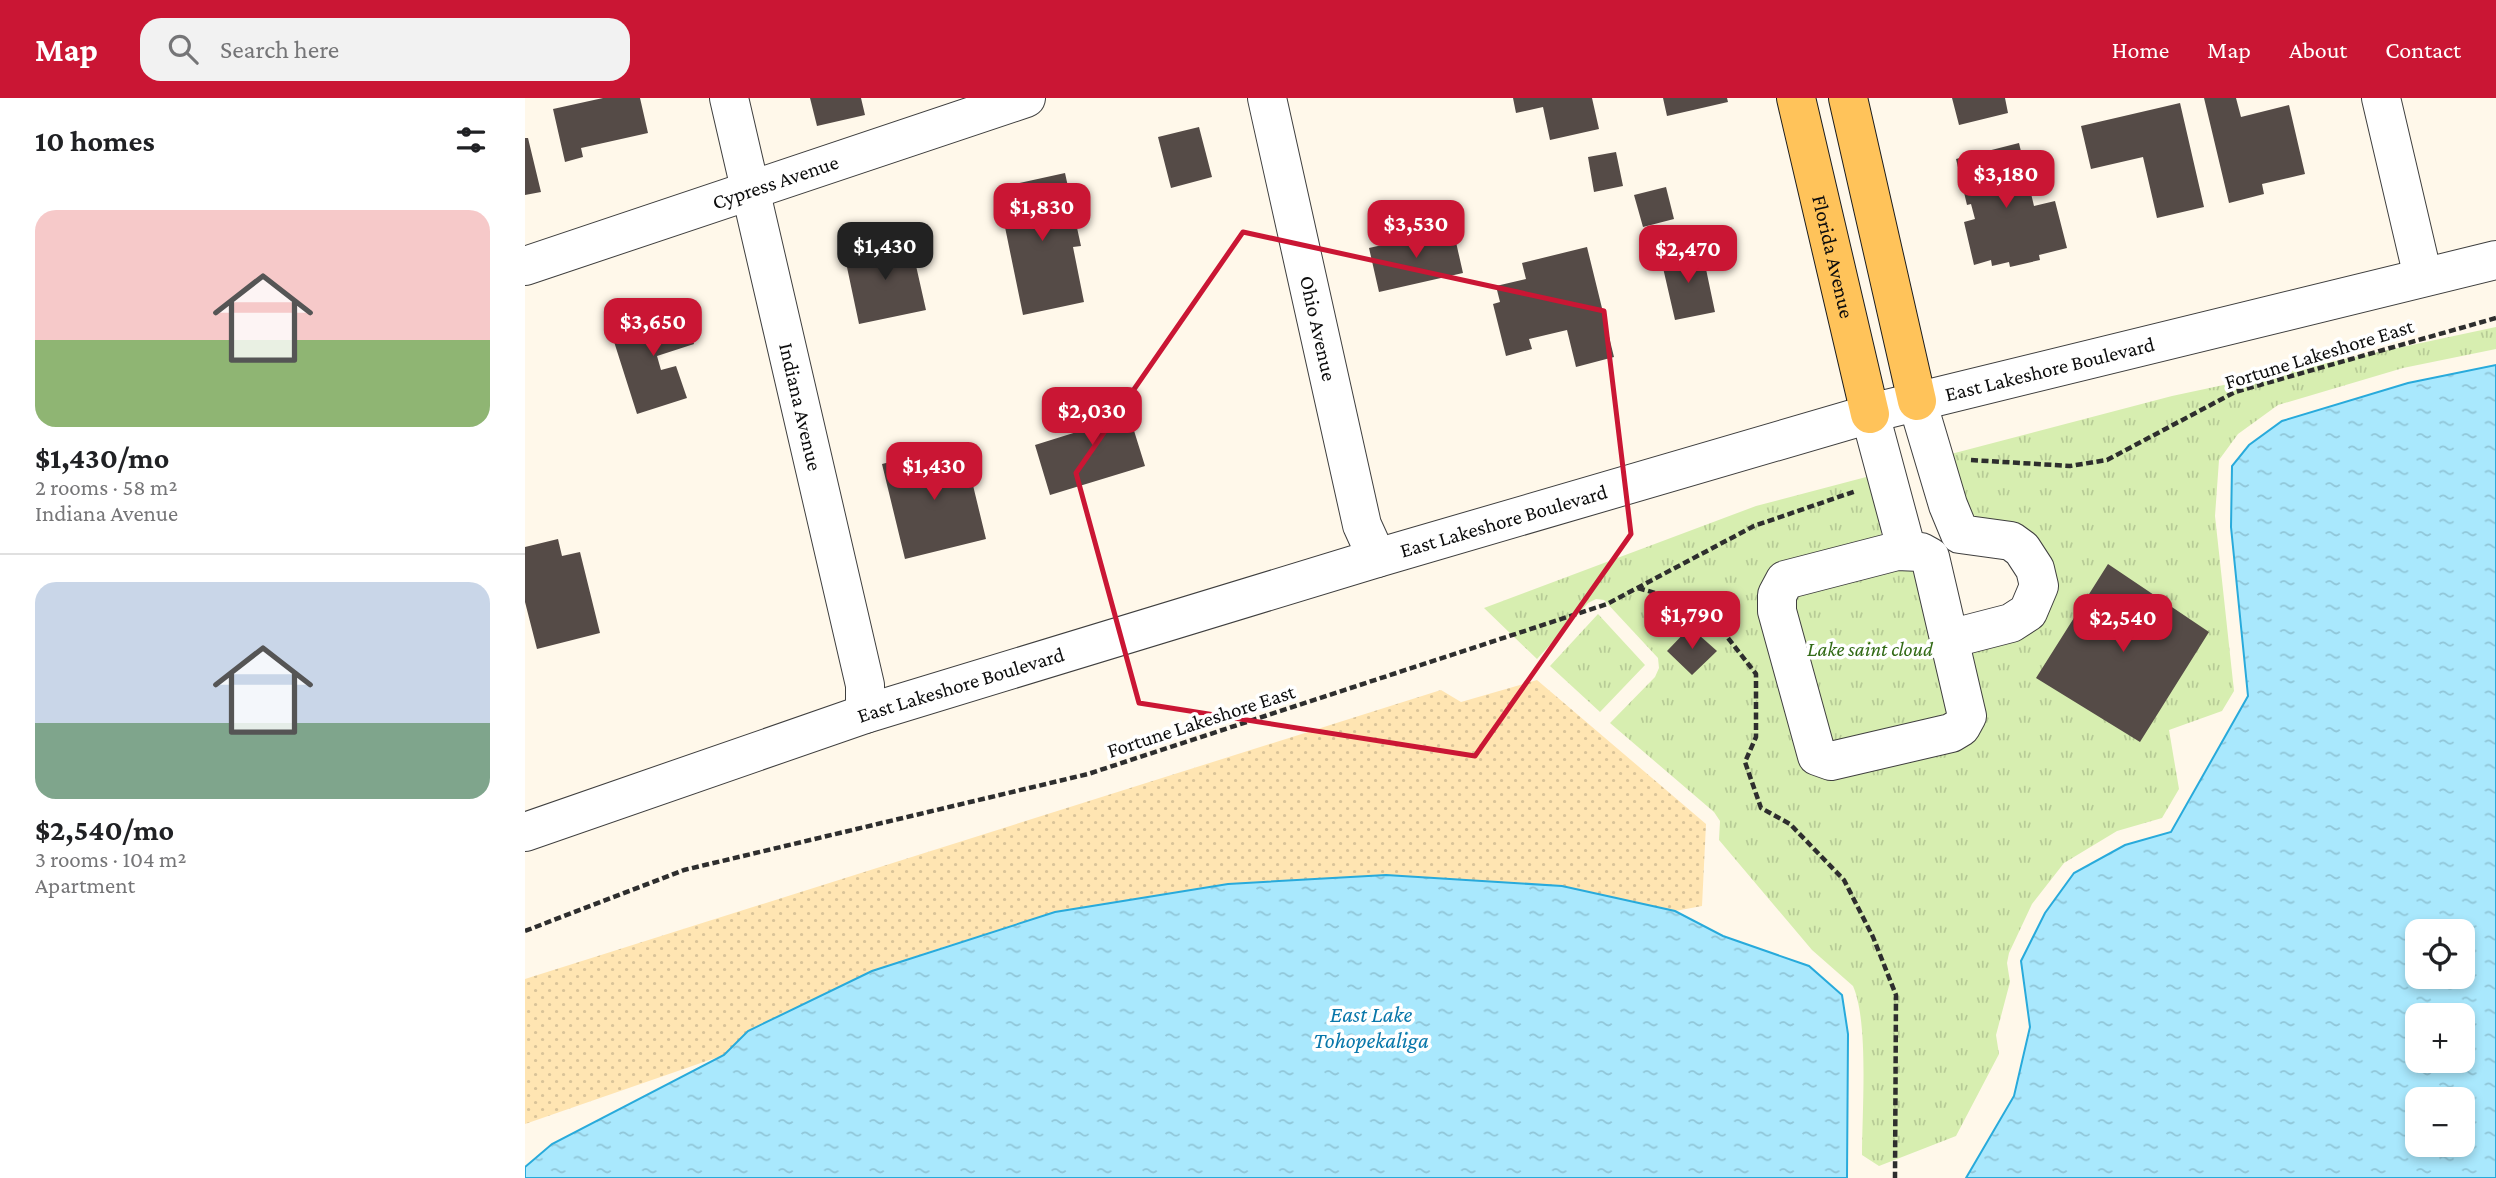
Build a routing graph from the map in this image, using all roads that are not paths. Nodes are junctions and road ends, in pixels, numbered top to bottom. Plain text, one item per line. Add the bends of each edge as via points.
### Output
1 (729, 98) edge
2 (1026, 98) edge
3 (1267, 98) edge
4 (1796, 98) edge
5 (1848, 98) edge
6 (2381, 98) edge
7 (751, 190) junction
8 (2496, 260) edge
9 (525, 266) edge
10 (2423, 277) junction
11 (1917, 401) junction
12 (1870, 414) junction
13 (1929, 547) junction
14 (1377, 558) junction
15 (1949, 639) junction
16 (865, 714) junction
17 (525, 832) edge

1 - 7 street, Indiana Avenue
2 - 7 street, Cypress Avenue
3 - 14 street, Ohio Avenue via 1362,525
4 - 12 main road, Florida Avenue
5 - 11 main road
6 - 10 street
7 - 9 street, Cypress Avenue
7 - 16 street, Indiana Avenue via 865,685
8 - 10 street, East Lakeshore Boulevard
10 - 11 street, East Lakeshore Boulevard
11 - 12 street, East Lakeshore Boulevard
11 - 13 street via 1948,505
12 - 13 street via 1905,544
12 - 14 street, East Lakeshore Boulevard
13 - 15 street
13 - 15 street via 2011,541 2035,569 2039,586 2028,612 2011,623
13 - 15 street via 1785,580 1777,595 1777,611 1817,756 1831,761 1962,727 1967,716
14 - 16 street, East Lakeshore Boulevard
16 - 17 street, East Lakeshore Boulevard

